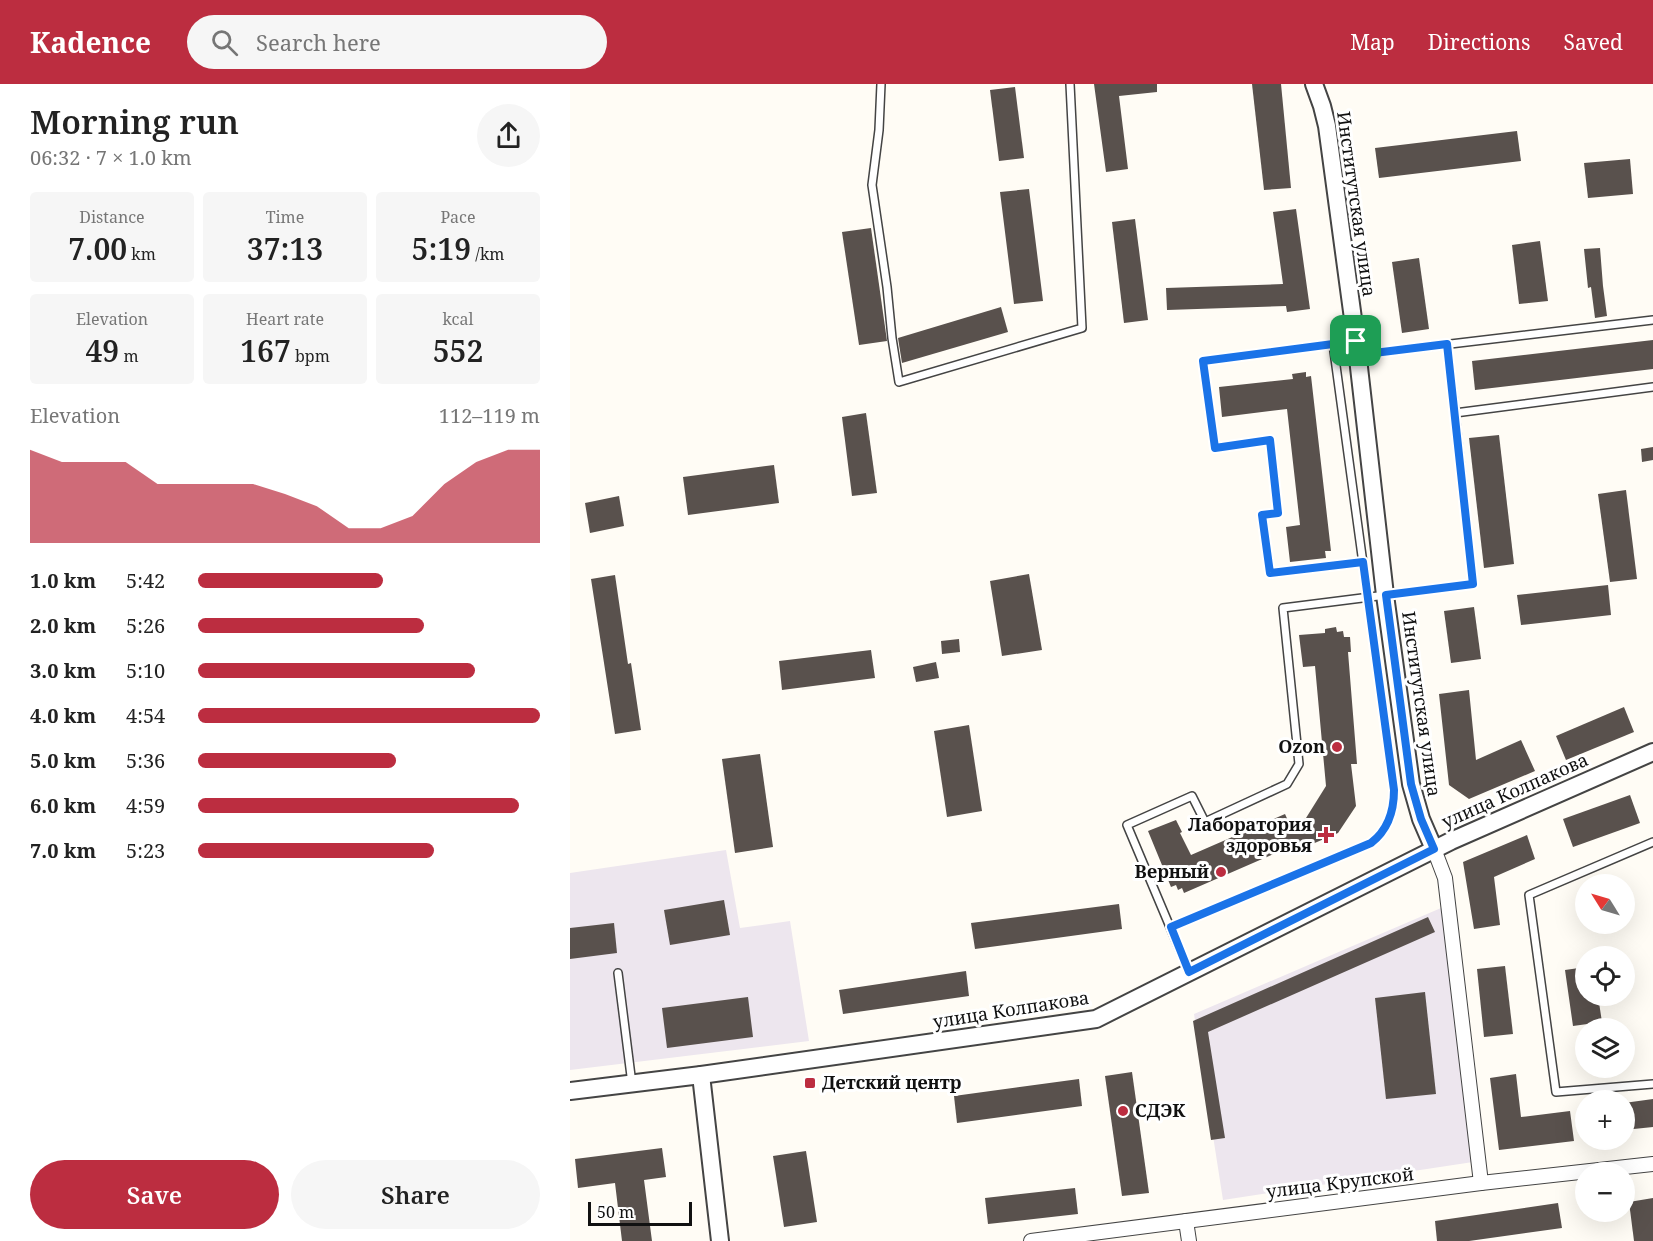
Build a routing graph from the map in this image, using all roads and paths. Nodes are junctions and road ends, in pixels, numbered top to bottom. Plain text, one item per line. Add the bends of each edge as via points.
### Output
1 (881, 84) edge
2 (1070, 84) edge
3 (1314, 84) edge
4 (1653, 320) edge
5 (1333, 344) junction
6 (1447, 344) junction
7 (1357, 348) junction
8 (1653, 387) edge
9 (1455, 413) junction
10 (1363, 562) junction
11 (1386, 595) junction
12 (1368, 598) junction
13 (1653, 752) edge
14 (1653, 842) edge
15 (1434, 849) junction
16 (1171, 927) junction
17 (1189, 972) junction
18 (618, 973) dead end
19 (701, 1075) junction
20 (632, 1084) junction
21 (1653, 1084) edge
22 (570, 1091) edge
23 (1653, 1164) edge
24 (1481, 1183) junction
25 (1186, 1221) junction
26 (720, 1241) edge
27 (1031, 1241) edge
28 (1189, 1241) edge

1 - 2 lane via 872,185 900,382 1082,328
3 - 7 street, Институтская улица via 1327,126
4 - 6 lane
5 - 7 lane
5 - 10 lane
5 - 10 lane via 1203,361 1215,448 1270,440 1278,513 1262,515 1270,573
6 - 7 lane
6 - 9 lane
7 - 11 street, Институтская улица
8 - 9 lane
9 - 11 lane via 1473,584
10 - 12 lane
11 - 12 lane
11 - 15 street, Институтская улица via 1411,784
12 - 16 lane via 1394,790 1392,812 1385,827 1364,846
12 - 16 lane via 1282,608 1299,764 1287,784 1205,822 1192,796 1127,825
13 - 15 street, улица Колпакова
14 - 21 lane via 1529,895 1556,1092
15 - 17 street, улица Колпакова
15 - 24 street, Институтская улица via 1445,878
16 - 17 lane
17 - 19 street, улица Колпакова via 1096,1019
18 - 20 lane
19 - 20 street, улица Колпакова
19 - 26 street
20 - 22 street, улица Колпакова
23 - 24 street, улица Крупской
24 - 25 street, улица Крупской
25 - 27 street, улица Крупской
25 - 28 street

